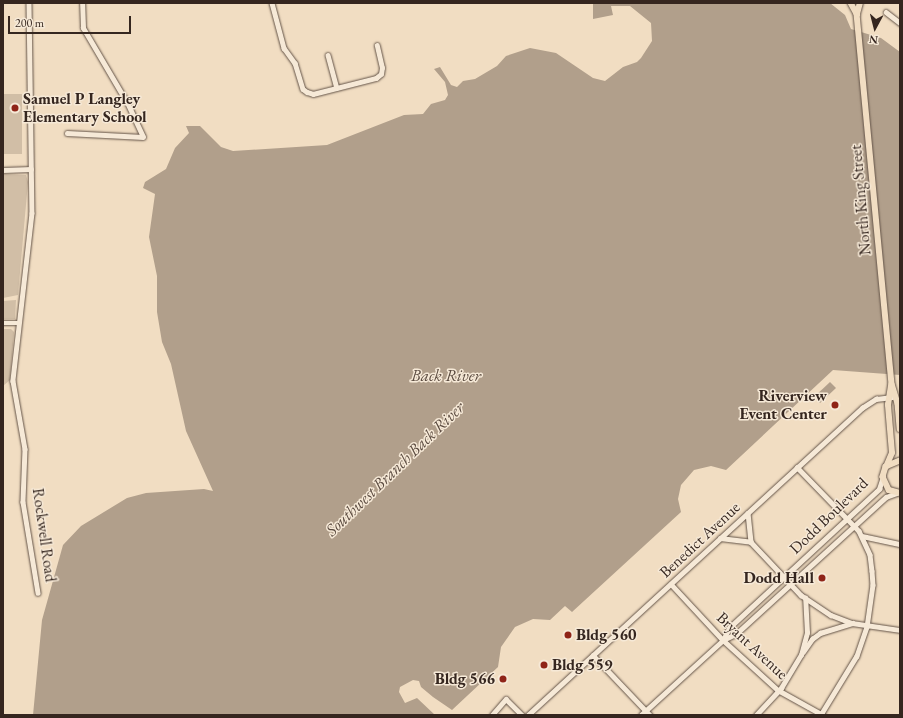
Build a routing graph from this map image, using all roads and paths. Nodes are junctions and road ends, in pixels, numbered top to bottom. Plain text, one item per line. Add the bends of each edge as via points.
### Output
1 (29, 3) edge
2 (82, 3) edge
3 (272, 3) edge
4 (851, 3) edge
5 (860, 3) edge
6 (886, 12) dead end
7 (857, 14) junction
8 (900, 23) edge
9 (377, 46) dead end
10 (328, 55) dead end
11 (337, 88) junction
12 (67, 133) dead end
13 (31, 169) junction
14 (3, 170) edge
15 (3, 323) edge
16 (19, 323) junction
17 (893, 397) junction
18 (899, 420) edge
19 (900, 429) edge
20 (900, 461) edge
21 (797, 467) junction
22 (886, 467) junction
23 (883, 478) junction
24 (899, 494) edge
25 (748, 513) junction
26 (847, 519) junction
27 (854, 526) junction
28 (862, 536) junction
29 (720, 538) junction
30 (751, 542) junction
31 (900, 544) edge
32 (784, 577) junction
33 (672, 584) junction
34 (790, 585) junction
35 (38, 593) dead end
36 (805, 598) junction
37 (852, 623) junction
38 (867, 627) junction
39 (900, 630) edge
40 (723, 640) junction
41 (593, 655) junction
42 (801, 655) junction
43 (778, 690) junction
44 (645, 710) junction
45 (822, 714) edge
46 (492, 715) edge
47 (522, 715) edge
48 (528, 715) edge
49 (641, 715) edge
50 (650, 715) edge
51 (756, 715) edge

1 - 13 street, Rockwell Road
2 - 12 street via 83,28 130,108 143,137
3 - 11 street via 284,48 295,63 302,89 313,94
4 - 7 main road, North King Street
5 - 7 main road, North King Street
6 - 8 street
7 - 17 main road, North King Street
9 - 11 street via 381,74
10 - 11 street
13 - 14 street
13 - 16 street, Rockwell Road via 32,213
15 - 16 street
16 - 35 street, Rockwell Road via 13,387 25,449 23,502
17 - 18 main road, North King Street
17 - 21 street, Benedict Avenue via 869,402
17 - 22 main road, North King Street via 892,453
18 - 19 main road, North King Street
20 - 22 main road
21 - 25 street, Benedict Avenue
21 - 26 street
22 - 23 main road, North King Street
23 - 24 main road via 886,486
23 - 26 street, Dodd Boulevard via 879,489
24 - 27 street, Dodd Boulevard via 886,497
25 - 29 street, Benedict Avenue
25 - 30 street
26 - 27 street
26 - 32 street, Dodd Boulevard
27 - 28 street
27 - 34 street, Dodd Boulevard
28 - 31 street
28 - 38 street via 870,555 873,586
29 - 30 street
29 - 33 street, Benedict Avenue
30 - 32 street
32 - 34 street
32 - 40 street, Dodd Boulevard via 729,628
33 - 40 street, Bryant Avenue
33 - 41 street, Benedict Avenue
34 - 36 street
34 - 40 street, Dodd Boulevard via 736,634
36 - 37 street via 831,615
36 - 42 street via 806,633
37 - 38 street
37 - 42 street via 820,633 812,639
38 - 39 street
38 - 45 street via 846,678
40 - 43 street, Bryant Avenue
40 - 44 street, Dodd Boulevard
41 - 44 street
41 - 48 street, Benedict Avenue
42 - 43 street
43 - 45 street, Bryant Avenue
43 - 51 street
44 - 49 street, Dodd Boulevard
44 - 50 street
46 - 47 street via 506,700

